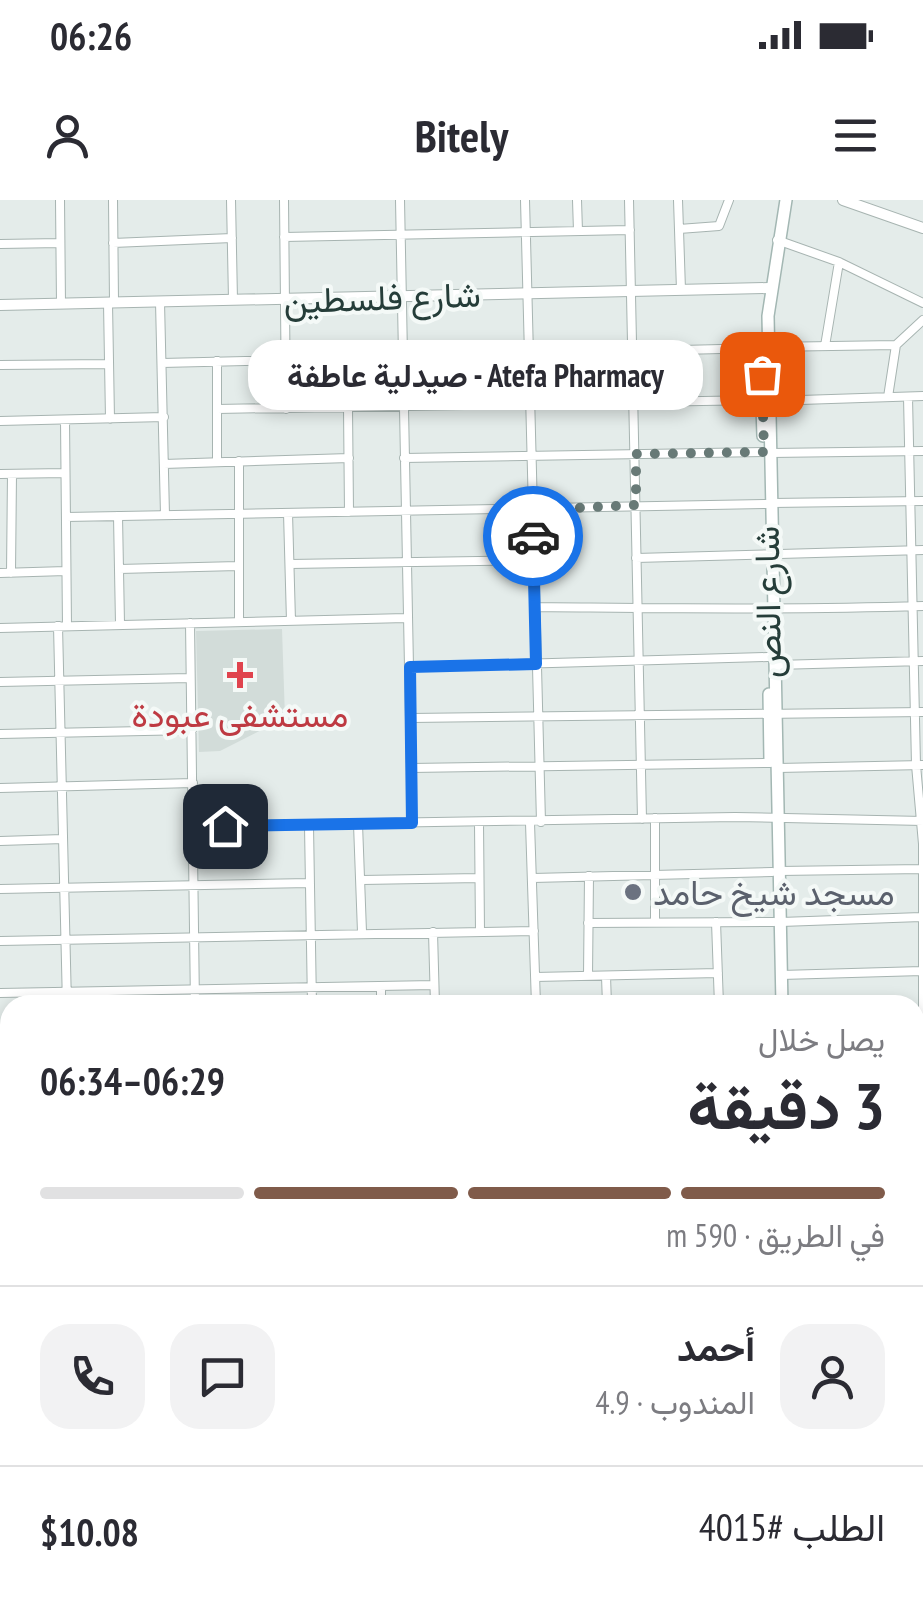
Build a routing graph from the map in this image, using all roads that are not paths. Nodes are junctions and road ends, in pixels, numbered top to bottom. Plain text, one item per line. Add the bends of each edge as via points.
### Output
1 (60, 200) edge
2 (113, 200) edge
3 (231, 200) edge
4 (284, 200) edge
5 (400, 200) edge
6 (525, 200) edge
7 (578, 200) edge
8 (629, 200) edge
9 (678, 200) edge
10 (729, 200) edge
11 (782, 200) edge
12 (851, 201) edge
13 (923, 228) edge
14 (679, 229) junction
15 (630, 230) junction
16 (578, 231) junction
17 (526, 232) junction
18 (400, 234) junction
19 (284, 237) junction
20 (232, 238) junction
21 (777, 240) junction
22 (113, 242) junction
23 (60, 243) junction
24 (0, 244) edge
25 (839, 262) junction
26 (682, 290) junction
27 (632, 292) junction
28 (767, 292) junction
29 (528, 293) junction
30 (402, 296) junction
31 (285, 300) junction
32 (233, 301) junction
33 (111, 302) junction
34 (160, 302) junction
35 (923, 303) edge
36 (61, 304) junction
37 (0, 305) edge
38 (923, 320) edge
39 (896, 345) junction
40 (824, 346) junction
41 (765, 347) junction
42 (632, 350) junction
43 (530, 355) junction
44 (402, 357) junction
45 (217, 360) junction
46 (284, 360) junction
47 (162, 363) junction
48 (110, 364) junction
49 (0, 365) edge
50 (923, 396) edge
51 (888, 397) junction
52 (908, 397) junction
53 (766, 400) junction
54 (633, 402) junction
55 (531, 404) junction
56 (404, 406) junction
57 (348, 408) junction
58 (217, 410) junction
59 (286, 410) junction
60 (164, 418) junction
61 (110, 419) junction
62 (65, 420) junction
63 (0, 421) edge
64 (923, 451) edge
65 (908, 452) junction
66 (768, 453) junction
67 (636, 454) junction
68 (533, 456) junction
69 (349, 458) junction
70 (404, 458) junction
71 (216, 461) junction
72 (238, 461) junction
73 (164, 464) junction
74 (66, 473) junction
75 (0, 474) edge
76 (12, 474) junction
77 (923, 500) edge
78 (910, 501) junction
79 (769, 503) junction
80 (636, 505) junction
81 (534, 510) junction
82 (404, 511) junction
83 (350, 512) junction
84 (288, 513) junction
85 (165, 515) junction
86 (239, 515) junction
87 (66, 516) junction
88 (118, 516) junction
89 (0, 521) edge
90 (11, 521) junction
91 (923, 550) edge
92 (912, 551) junction
93 (770, 554) junction
94 (636, 558) junction
95 (533, 560) junction
96 (405, 562) junction
97 (290, 564) junction
98 (238, 566) junction
99 (119, 569) junction
100 (66, 570) junction
101 (11, 572) junction
102 (0, 573) edge
103 (918, 606) edge
104 (534, 607) junction
105 (638, 608) junction
106 (771, 609) junction
107 (406, 618) junction
108 (291, 621) junction
109 (239, 622) junction
110 (190, 623) junction
111 (120, 624) junction
112 (63, 626) junction
113 (0, 628) edge
114 (639, 660) junction
115 (772, 661) junction
116 (919, 661) edge
117 (536, 664) junction
118 (410, 667) junction
119 (190, 678) junction
120 (0, 682) edge
121 (60, 682) junction
122 (919, 712) edge
123 (640, 713) junction
124 (774, 713) junction
125 (537, 716) junction
126 (412, 718) junction
127 (192, 730) junction
128 (62, 732) junction
129 (0, 734) edge
130 (642, 765) junction
131 (920, 765) edge
132 (774, 766) junction
133 (538, 767) junction
134 (411, 768) junction
135 (193, 783) junction
136 (0, 788) edge
137 (62, 788) junction
138 (655, 818) junction
139 (642, 819) junction
140 (776, 820) junction
141 (921, 821) edge
142 (479, 822) junction
143 (541, 822) junction
144 (412, 823) junction
145 (530, 823) junction
146 (358, 824) junction
147 (193, 826) junction
148 (309, 826) junction
149 (64, 839) junction
150 (0, 841) edge
151 (923, 868) edge
152 (776, 872) junction
153 (654, 874) junction
154 (590, 876) junction
155 (479, 878) junction
156 (533, 878) junction
157 (362, 880) junction
158 (310, 882) junction
159 (194, 884) junction
160 (64, 888) junction
161 (0, 890) edge
162 (921, 917) edge
163 (588, 922) junction
164 (655, 922) junction
165 (716, 922) junction
166 (777, 922) junction
167 (534, 931) junction
168 (362, 932) junction
169 (433, 932) junction
170 (480, 932) junction
171 (194, 934) junction
172 (311, 934) junction
173 (0, 940) edge
174 (65, 940) junction
175 (922, 971) edge
176 (718, 973) junction
177 (782, 974) junction
178 (588, 976) junction
179 (606, 976) junction
180 (535, 977) junction
181 (434, 985) junction
182 (312, 986) junction
183 (381, 986) junction
184 (195, 989) junction
185 (67, 991) junction
186 (0, 993) edge
187 (67, 995) edge
188 (195, 995) edge
189 (312, 995) edge
190 (381, 995) edge
191 (434, 995) edge
192 (536, 995) edge
193 (607, 995) edge
194 (718, 995) edge
195 (779, 995) edge
196 (780, 995) edge

1 - 23 street
2 - 22 street
3 - 20 street
4 - 19 street
5 - 18 street
6 - 17 street
7 - 16 street
8 - 15 street
9 - 14 street
10 - 14 street via 719,226
11 - 21 main road, شارع النص
11 - 28 main road, شارع النص
12 - 13 street
14 - 26 street
15 - 16 street
15 - 27 street
16 - 17 street
17 - 18 street
17 - 29 street
18 - 19 street
18 - 30 street
19 - 31 street
20 - 22 street
20 - 32 street
21 - 25 street
21 - 28 main road, شارع النص
22 - 33 street
23 - 24 street
23 - 36 street
25 - 35 street
25 - 40 street
26 - 27 street, شارع فلسطين
26 - 28 street, شارع فلسطين
27 - 29 street, شارع فلسطين
27 - 42 street
28 - 41 main road, شارع النص
29 - 30 street, شارع فلسطين
29 - 43 street
30 - 31 street, شارع فلسطين
30 - 44 street
31 - 32 street, شارع فلسطين
31 - 46 street
32 - 34 street, شارع فلسطين
33 - 34 street, شارع فلسطين
33 - 36 street, شارع فلسطين
33 - 48 street
34 - 47 street
36 - 37 street, شارع فلسطين
38 - 39 street
39 - 40 street
39 - 51 street
40 - 41 street
41 - 42 street
41 - 53 main road, شارع النص
42 - 43 street
42 - 54 street
43 - 44 street
43 - 55 street
44 - 46 street
44 - 56 street
45 - 46 street
45 - 47 street
45 - 58 street
46 - 59 street
47 - 60 street
48 - 49 street
48 - 61 street
50 - 52 street
51 - 52 street
51 - 53 street
52 - 65 street
53 - 54 street
53 - 66 main road, شارع النص
54 - 55 street
54 - 67 street
55 - 56 street
55 - 68 street
56 - 57 street
56 - 70 street
57 - 59 street
57 - 69 street
58 - 59 street
58 - 71 street
60 - 61 street
60 - 73 street
61 - 62 street
62 - 63 street
62 - 74 street
64 - 65 street
65 - 66 street
65 - 78 street
66 - 67 street
66 - 79 main road, شارع النص
67 - 68 street
67 - 80 street
68 - 70 street
68 - 81 street
69 - 72 street
69 - 83 street
70 - 82 street
71 - 72 street
71 - 73 street
72 - 86 street
73 - 85 street
74 - 76 street
74 - 87 street
75 - 76 street
76 - 90 street
77 - 78 street
78 - 79 street
78 - 92 street
79 - 80 street
79 - 93 main road, شارع النص
80 - 81 street
80 - 94 street
81 - 82 street
81 - 95 street
82 - 83 street
82 - 96 street
83 - 84 street
84 - 86 street
84 - 97 street
85 - 86 street
85 - 88 street
86 - 98 street
87 - 88 street
87 - 100 street
88 - 99 street
89 - 90 street
90 - 101 street
91 - 92 street
92 - 93 street
92 - 103 street
93 - 94 street
93 - 106 main road, شارع النص
94 - 105 street
95 - 96 street
95 - 104 street
96 - 97 street
96 - 107 street
97 - 108 street
98 - 99 street
98 - 109 street
99 - 111 street
100 - 101 street
100 - 112 street
101 - 102 street
103 - 106 street
103 - 116 street
104 - 105 street
104 - 117 street
105 - 106 street
105 - 114 street
106 - 115 main road, شارع النص
107 - 108 street
107 - 118 street
108 - 109 street
109 - 110 street
110 - 111 street
110 - 119 street
111 - 112 street
112 - 113 street
112 - 121 street
114 - 115 street
114 - 117 street
114 - 123 street
115 - 116 street
115 - 124 main road, شارع النص
116 - 122 street
117 - 118 street
117 - 125 street
118 - 126 street
119 - 121 street
119 - 127 street
120 - 121 street
121 - 128 street
122 - 124 street
122 - 131 street
123 - 124 street
123 - 125 street
123 - 130 street
124 - 132 main road, شارع النص
125 - 126 street
125 - 133 street
126 - 134 street
127 - 128 street
127 - 135 street
128 - 129 street
128 - 137 street
130 - 132 street
130 - 133 street
130 - 139 street
131 - 132 street
131 - 141 street
132 - 140 main road, شارع النص
133 - 134 street
133 - 143 street
134 - 144 street
135 - 137 street
135 - 147 street
136 - 137 street
137 - 149 street
138 - 139 street
138 - 140 street
138 - 153 street
139 - 143 street
140 - 141 street
140 - 152 main road, شارع النص
141 - 151 street
142 - 144 street
142 - 145 street
142 - 155 street
143 - 145 street
144 - 146 street
145 - 156 street
146 - 148 street
146 - 157 street
147 - 148 street
147 - 159 street
148 - 158 street
149 - 150 street
149 - 160 street
151 - 152 street
151 - 162 street
152 - 153 street
152 - 166 main road, شارع النص
153 - 154 street
153 - 164 street
154 - 156 street
154 - 163 street
155 - 157 street
155 - 170 street
156 - 167 street
157 - 168 street
158 - 159 street
158 - 172 street
159 - 160 street
159 - 171 street
160 - 161 street
160 - 174 street
162 - 166 street
162 - 175 street
163 - 164 street
163 - 178 street
164 - 165 street
165 - 166 street
165 - 176 street
166 - 177 main road, شارع النص
166 - 195 main road, شارع النص
167 - 170 street
167 - 180 street
168 - 169 street
168 - 172 street
169 - 170 street
169 - 181 street
171 - 172 street
171 - 174 street
171 - 184 street
172 - 182 street
173 - 174 street
174 - 185 street
175 - 177 street
176 - 179 street
176 - 194 street
177 - 196 main road, شارع النص
178 - 179 street
178 - 180 street
179 - 193 street
180 - 192 street
181 - 183 street
181 - 191 street
182 - 183 street
182 - 184 street
182 - 189 street
183 - 190 street
184 - 185 street
184 - 188 street
185 - 186 street
185 - 187 street

